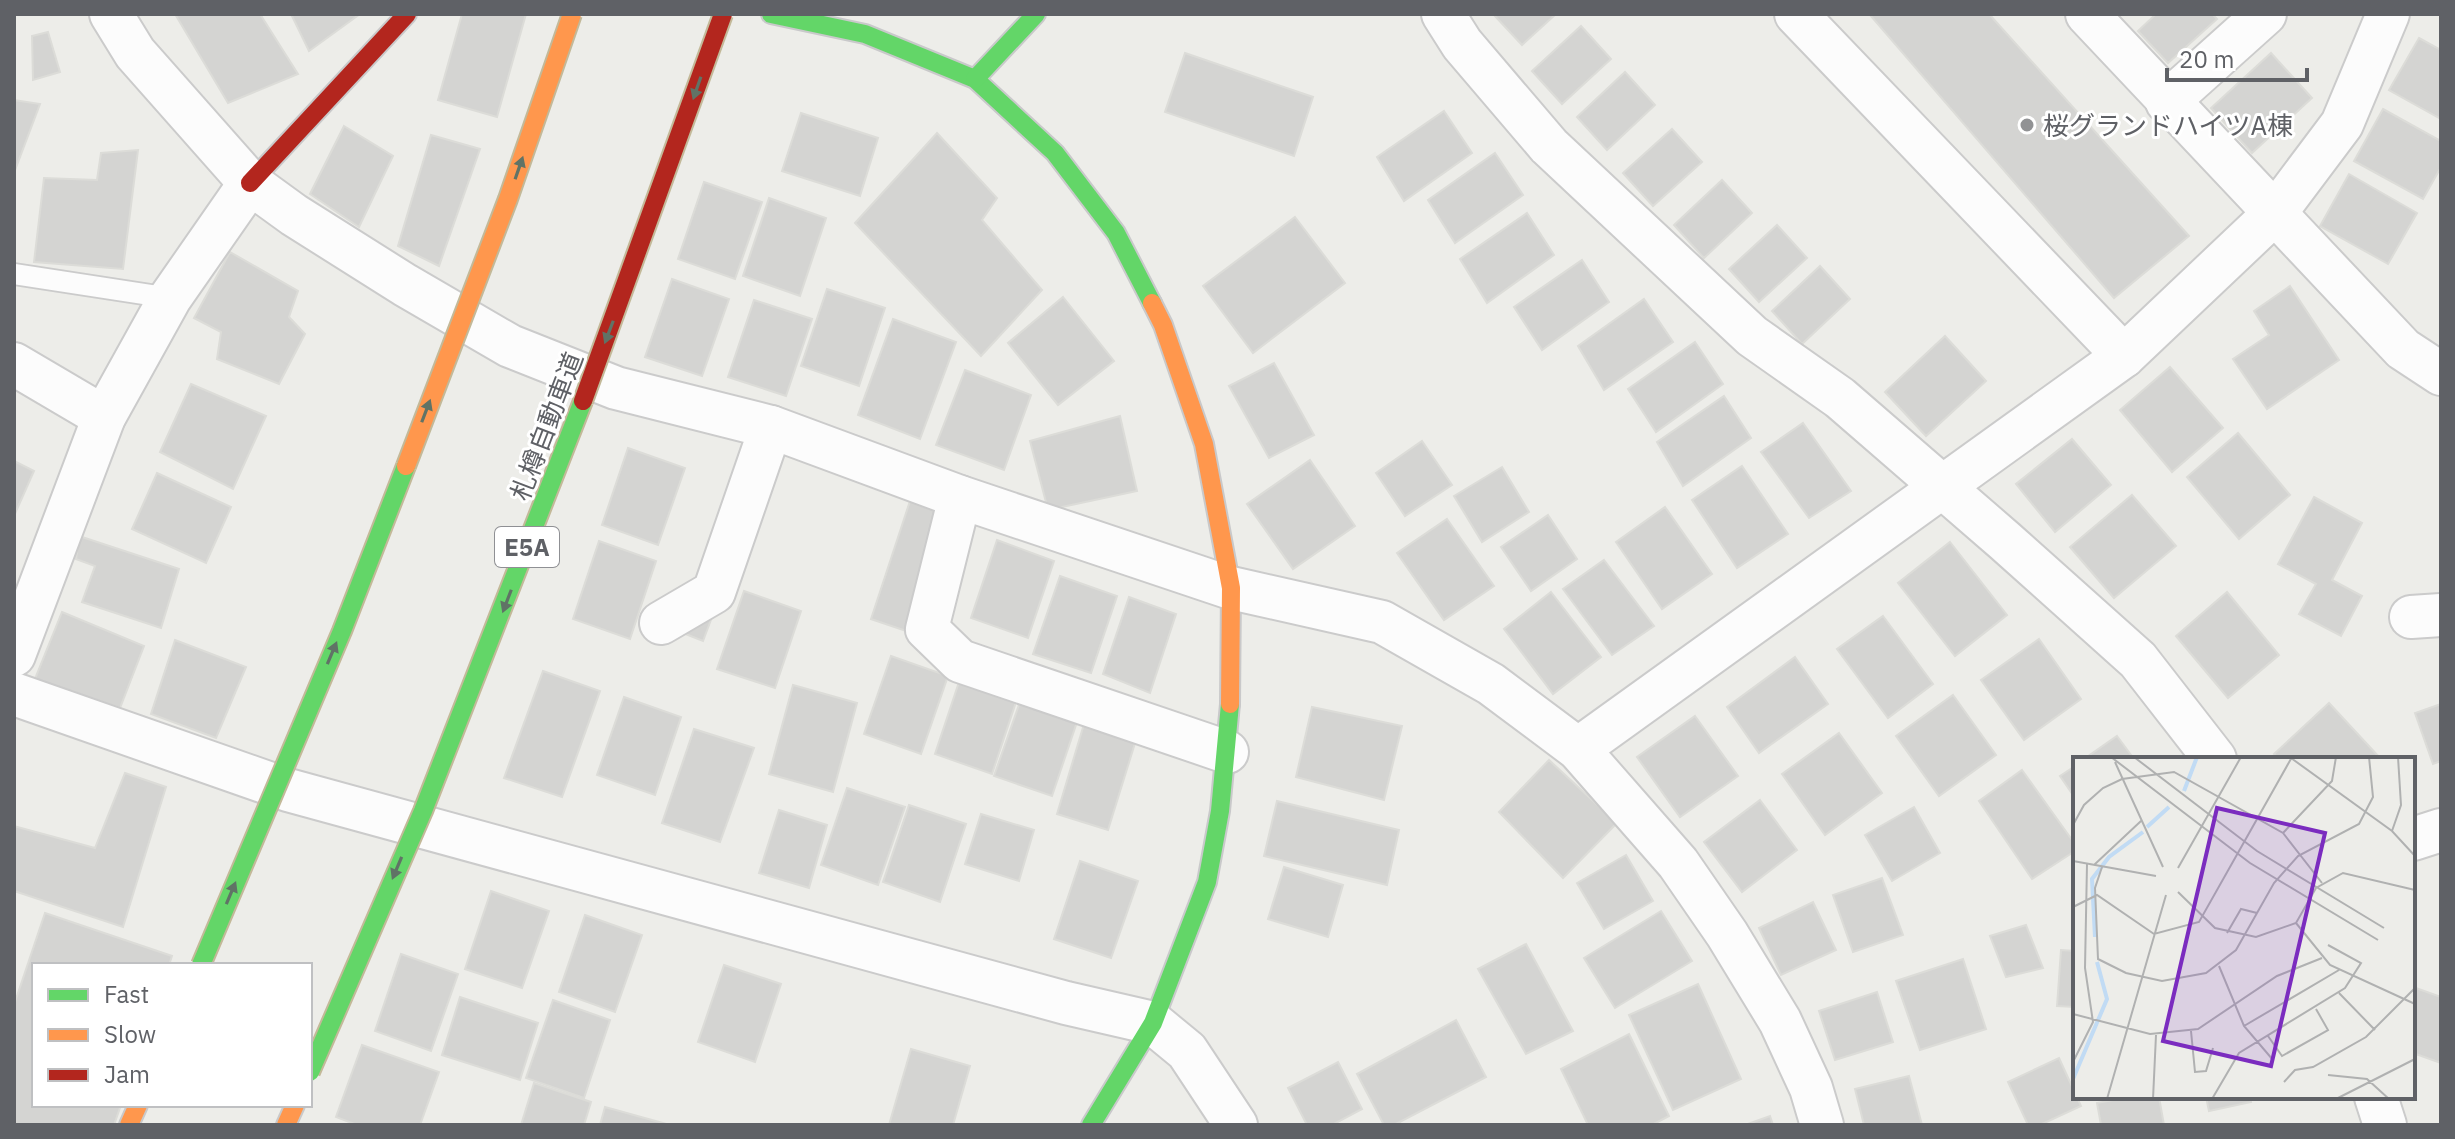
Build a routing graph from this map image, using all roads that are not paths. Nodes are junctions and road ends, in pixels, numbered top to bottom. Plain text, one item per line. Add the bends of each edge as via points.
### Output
1 (111, 14) edge
2 (407, 14) edge
3 (572, 14) edge
4 (723, 14) edge
5 (771, 14) edge
6 (1036, 14) edge
7 (1443, 14) edge
8 (1796, 14) edge
9 (2087, 14) edge
10 (2265, 14) edge
11 (2388, 14) edge
12 (975, 79) junction
13 (2167, 102) junction
14 (250, 183) junction
15 (2276, 212) junction
16 (14, 274) edge
17 (170, 298) junction
18 (2124, 356) junction
19 (14, 364) edge
20 (2441, 374) edge
21 (104, 417) junction
22 (771, 427) junction
23 (1941, 488) junction
24 (960, 497) junction
25 (1231, 588) junction
26 (661, 623) dead end
27 (14, 655) edge
28 (14, 694) edge
29 (1578, 749) junction
30 (1227, 752) junction
31 (2213, 757) edge
32 (2441, 830) edge
33 (2415, 838) edge
34 (202, 963) edge
35 (1153, 1023) junction
36 (312, 1067) edge
37 (2377, 1099) edge
38 (1091, 1125) edge
39 (1236, 1125) edge
40 (1822, 1125) edge
41 (2385, 1125) edge

1 - 14 street via 135,53
2 - 14 main road
34 -> 3 main road, bridge via 342,631 508,199
4 -> 36 main road, 札樽自動車道 / E5A, bridge via 479,675
5 - 12 main road via 865,34
6 - 12 main road
7 - 23 street via 1549,146 1752,336 1840,398
8 - 18 street
9 - 13 street
10 - 13 street
11 - 15 street via 2342,124
12 - 25 main road via 1055,153 1116,233 1163,325 1204,444
13 - 15 street
14 - 17 street
14 - 22 street via 405,285 510,346 616,388
15 - 18 street
15 - 20 street via 2403,349
16 - 17 lane
17 - 21 street
18 - 23 street
19 - 21 street
21 - 27 street
22 - 24 street
22 - 26 street via 714,592
23 - 29 street
23 - 31 street via 2138,660
24 - 25 street
24 - 30 street via 927,629 960,661
25 - 29 street via 1382,622 1491,684
25 - 30 main road
28 - 35 street via 288,790
29 - 40 street via 1678,863 1727,934 1780,1021
30 - 35 main road via 1207,882
32 - 33 street
35 - 38 main road
35 - 39 street via 1187,1051
37 - 41 street

